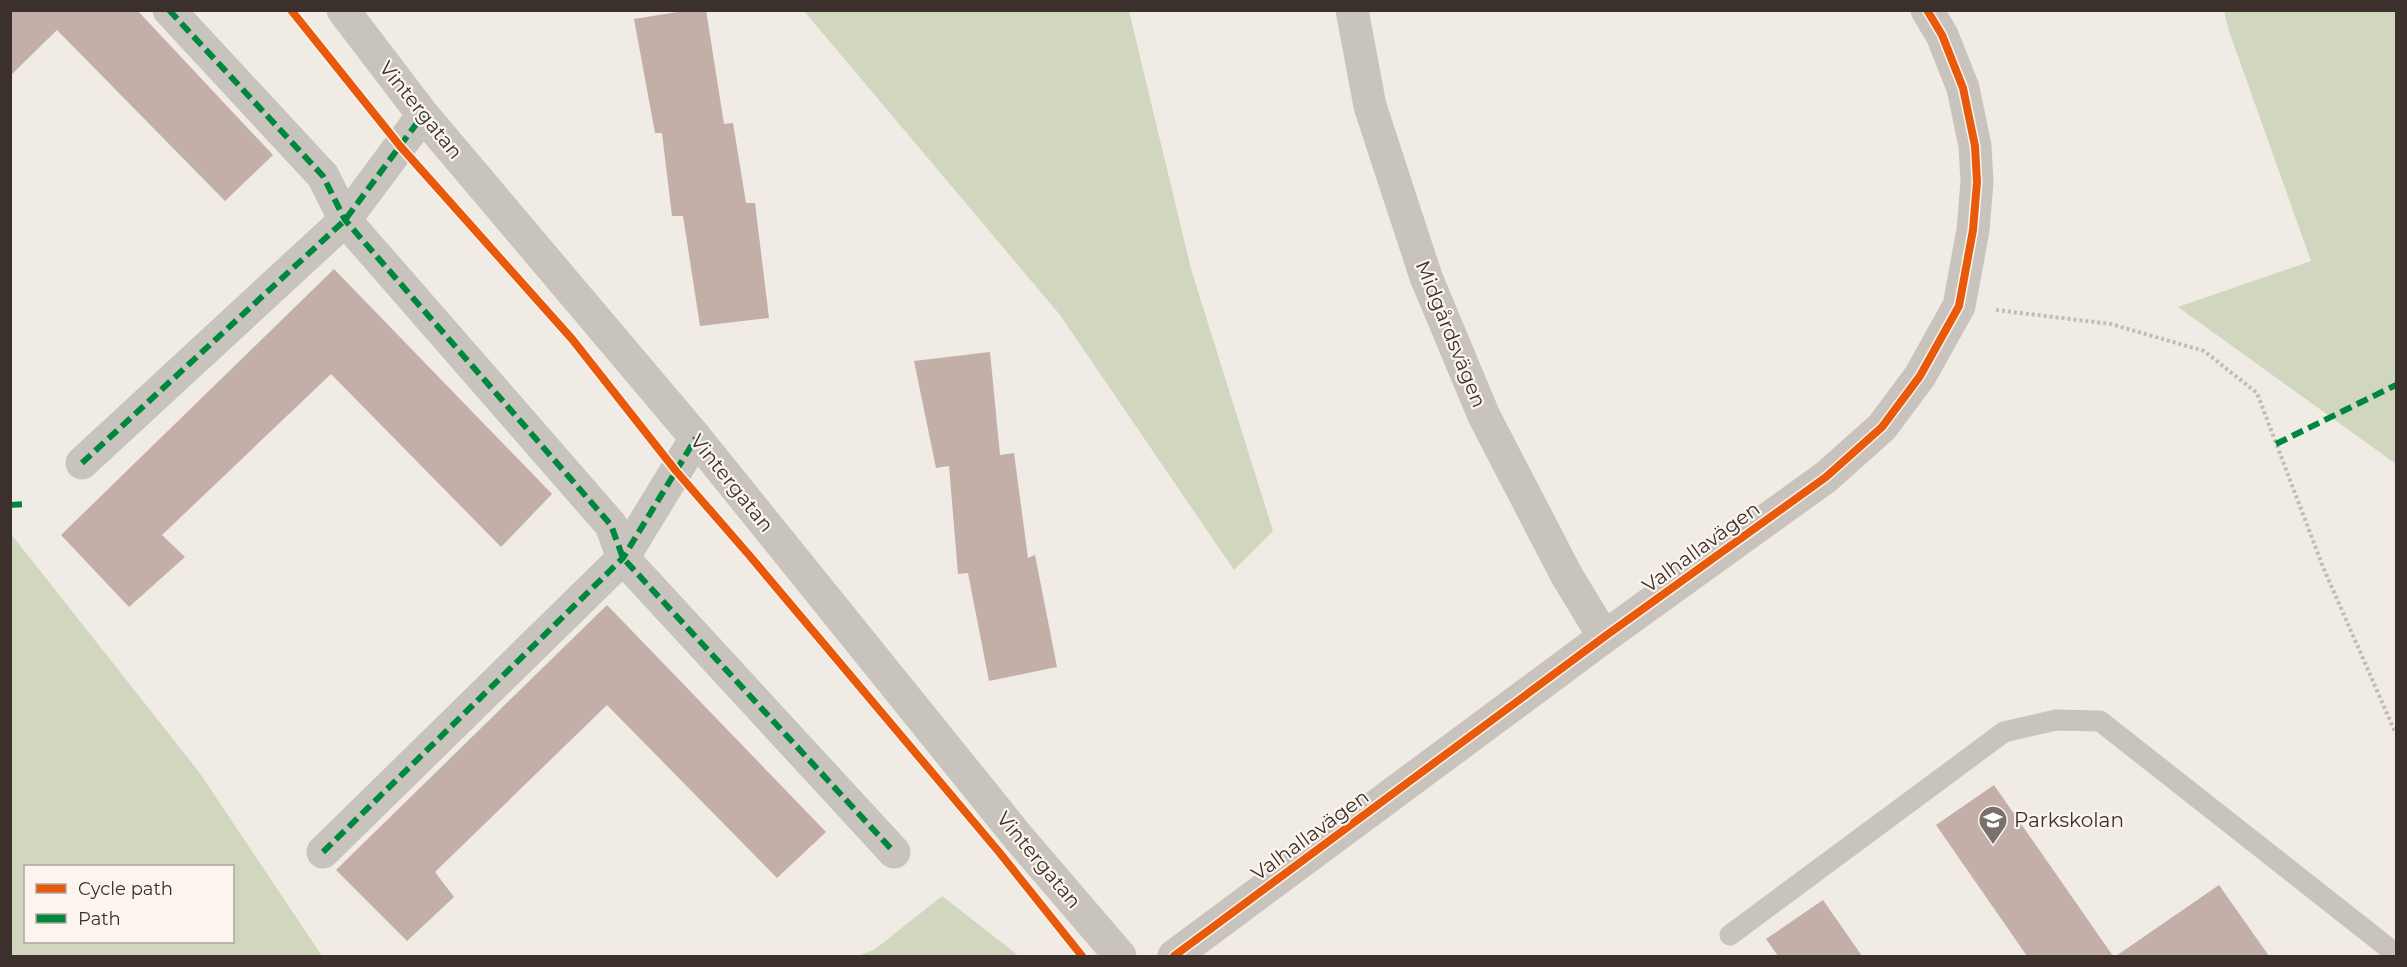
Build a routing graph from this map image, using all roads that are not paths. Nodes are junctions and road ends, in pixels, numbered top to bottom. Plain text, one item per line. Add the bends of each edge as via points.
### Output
1 (169, 10) edge
2 (344, 10) edge
3 (1352, 10) edge
4 (1927, 10) edge
5 (423, 115) junction
6 (345, 220) junction
7 (696, 438) junction
8 (82, 463) dead end
9 (623, 558) junction
10 (1604, 637) junction
11 (323, 852) dead end
12 (894, 852) dead end
13 (1730, 935) dead end
14 (2397, 954) edge
15 (1120, 957) edge
16 (1174, 957) edge

1 - 6 street via 323,176
2 - 5 street, Vintergatan
3 - 10 street, Midgårdsvägen via 1370,106 1426,277 1484,416 1567,576
4 - 10 street, Valhallavägen via 1942,35 1963,88 1975,146 1974,230 1959,306 1920,376 1882,427 1826,477
5 - 6 street
5 - 7 street, Vintergatan
6 - 8 street
6 - 9 street via 611,525
7 - 9 street
7 - 15 street, Vintergatan
9 - 11 street
9 - 12 street
10 - 16 street, Valhallavägen
13 - 14 lane via 2004,732 2056,720 2100,722

